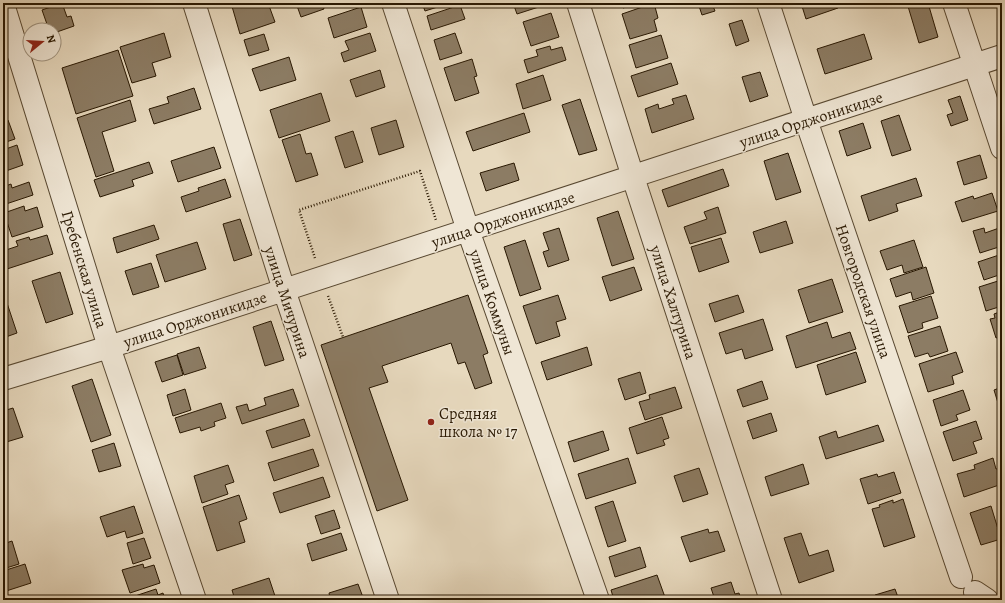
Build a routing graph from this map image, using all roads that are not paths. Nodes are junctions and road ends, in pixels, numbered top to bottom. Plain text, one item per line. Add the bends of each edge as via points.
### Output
1 (194, 3) edge
2 (392, 3) edge
3 (578, 3) edge
4 (768, 3) edge
5 (954, 3) edge
6 (3, 4) edge
7 (1002, 56) edge
8 (974, 65) junction
9 (806, 120) junction
10 (1002, 148) edge
11 (633, 177) junction
12 (468, 230) junction
13 (284, 290) junction
14 (109, 347) junction
15 (3, 379) edge
16 (974, 590) edge
17 (195, 600) edge
18 (388, 600) edge
19 (598, 600) edge
20 (771, 600) edge

1 - 13 street, улица Мичурина
2 - 12 street, улица Коммуны
3 - 11 street, улица Халтурина
4 - 9 street, Новгородская улица
5 - 8 street
6 - 14 street, Гребенская улица
7 - 8 street, улица Орджоникидзе
8 - 9 street, улица Орджоникидзе
8 - 10 street
9 - 11 street, улица Орджоникидзе
9 - 16 street, Новгородская улица
11 - 12 street, улица Орджоникидзе
11 - 20 street, улица Халтурина
12 - 13 street, улица Орджоникидзе
12 - 19 street, улица Коммуны
13 - 14 street, улица Орджоникидзе
13 - 18 street, улица Мичурина
14 - 15 street, улица Орджоникидзе
14 - 17 street, Гребенская улица

